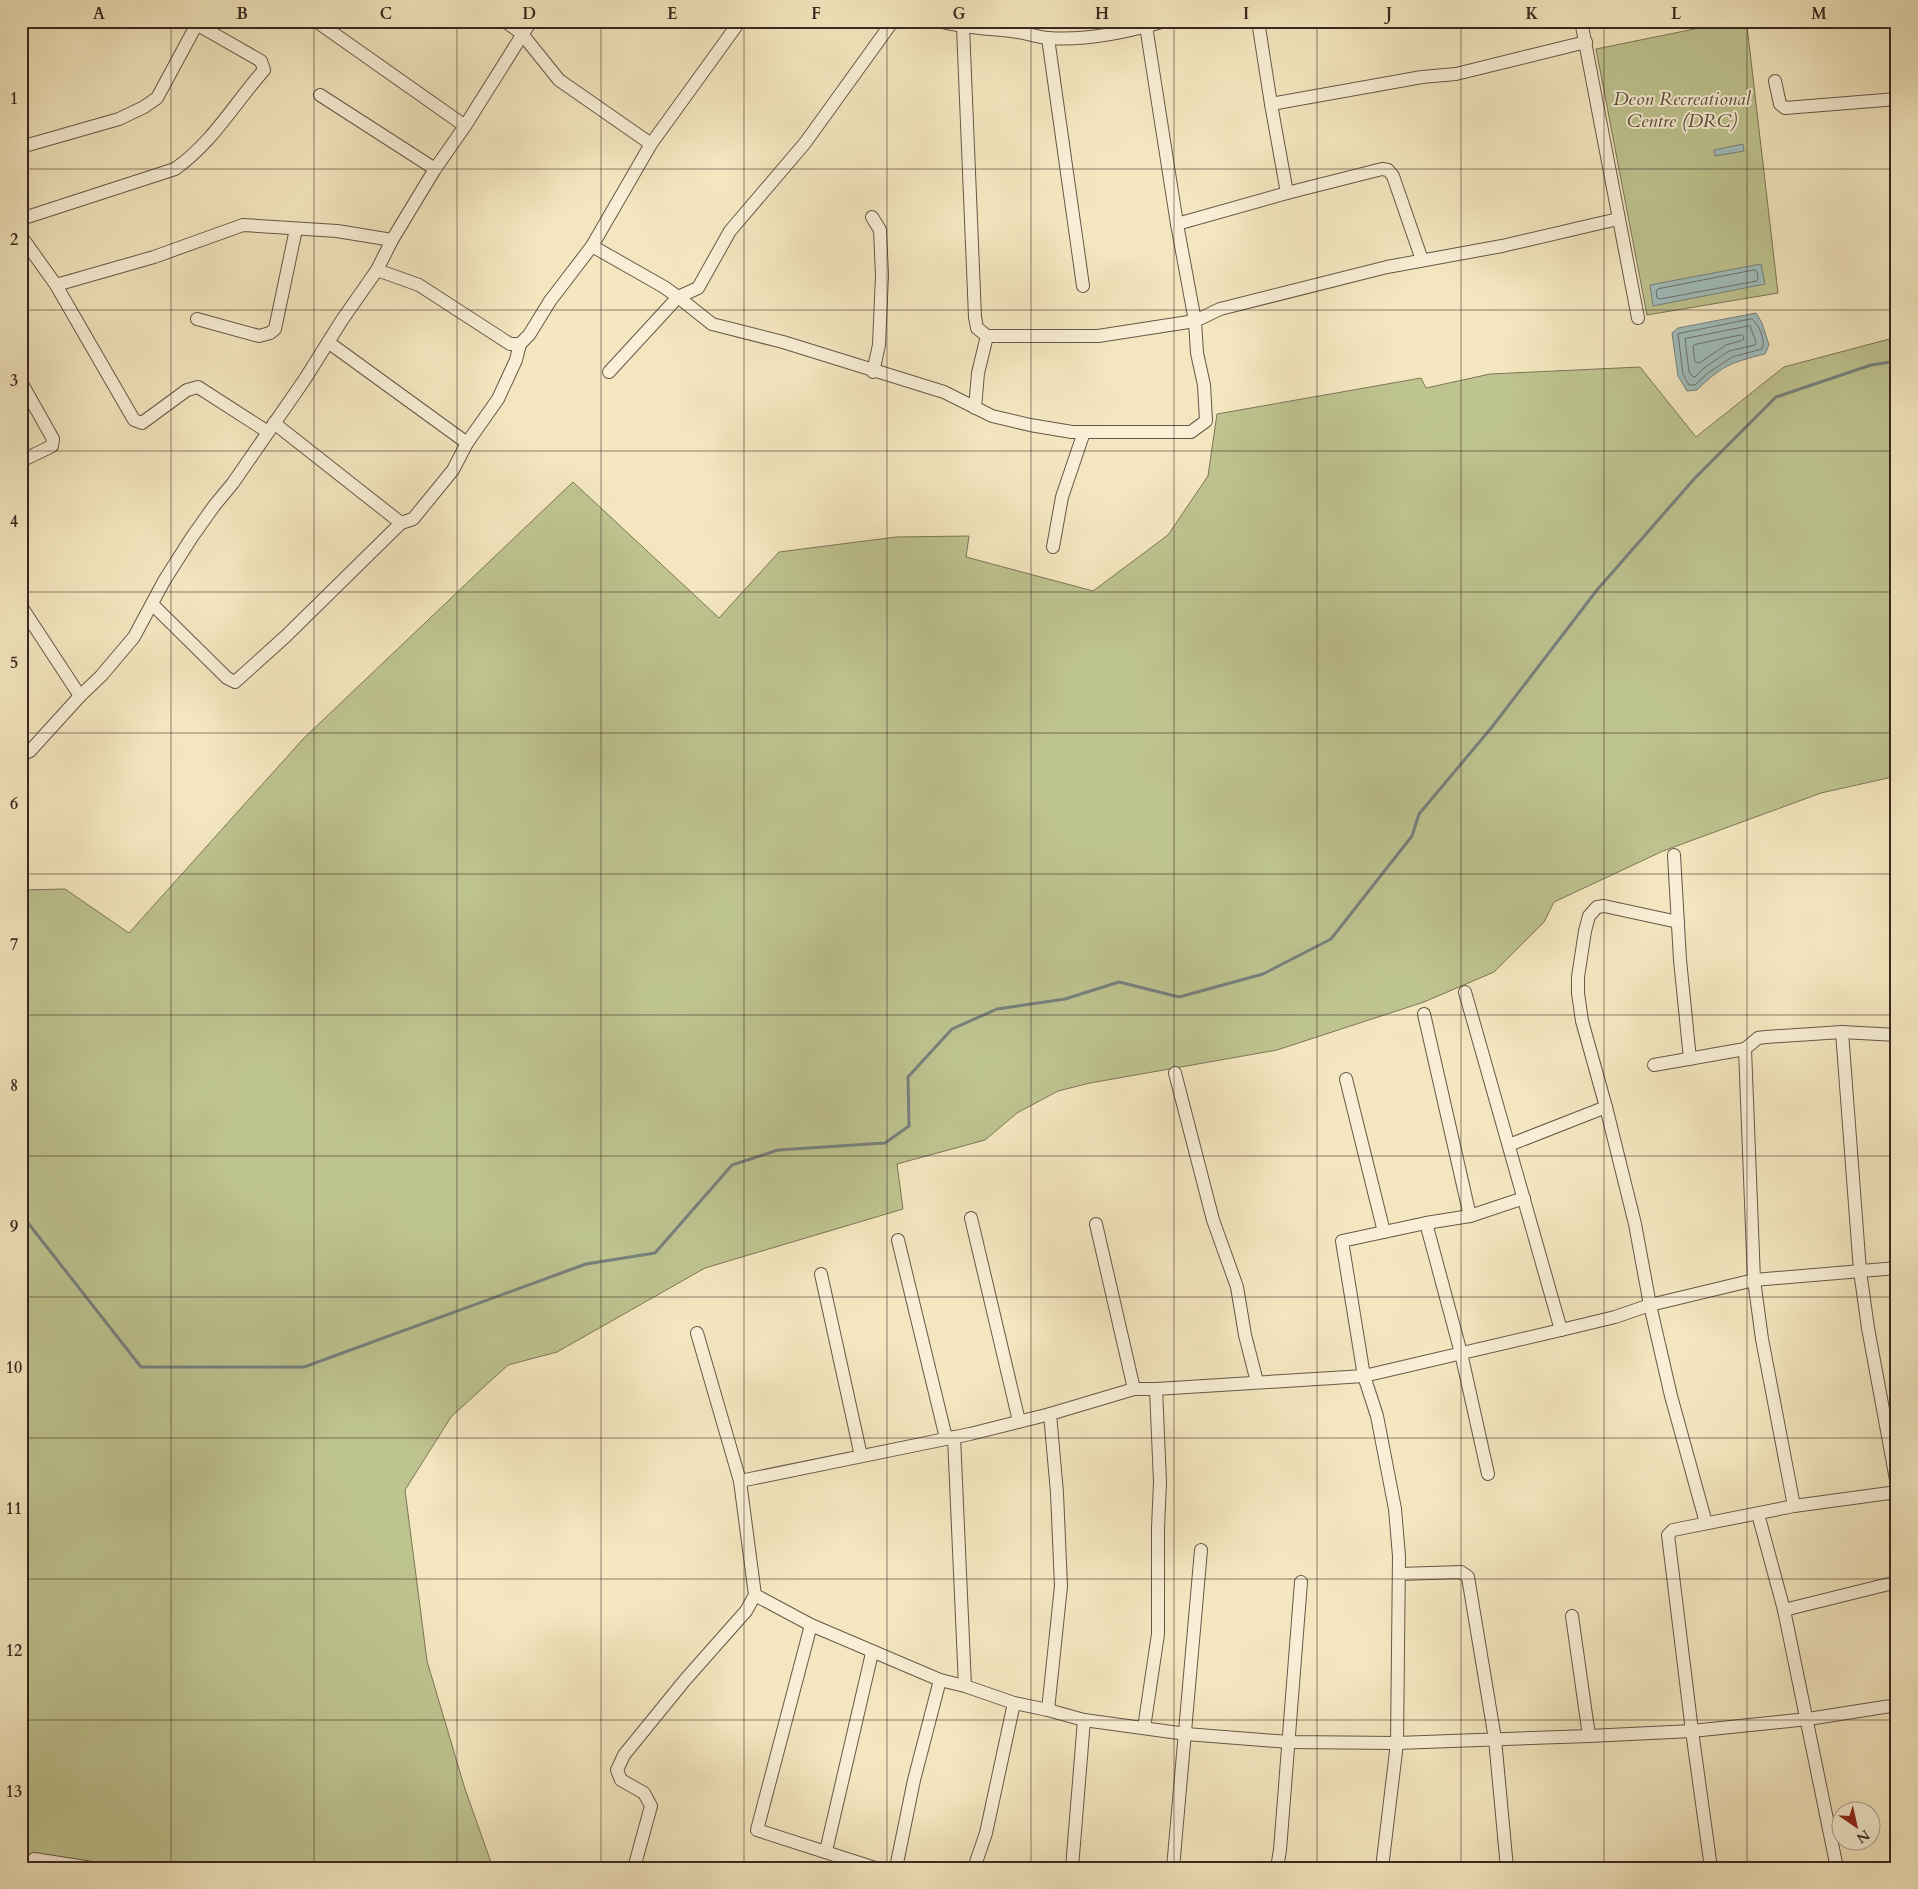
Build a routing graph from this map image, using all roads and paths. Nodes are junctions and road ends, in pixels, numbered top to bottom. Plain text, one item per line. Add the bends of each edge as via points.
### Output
1 (316, 21) edge
2 (505, 21) edge
3 (531, 21) edge
4 (740, 21) edge
5 (893, 21) edge
6 (939, 21) edge
7 (1166, 21) edge
8 (1258, 21) edge
9 (1581, 21) edge
10 (194, 22) edge
11 (1146, 26) junction
12 (963, 28) junction
13 (522, 34) junction
14 (1048, 38) junction
15 (1586, 42) junction
16 (1775, 81) dead end
17 (320, 95) dead end
18 (1897, 99) edge
19 (1271, 104) junction
20 (465, 126) junction
21 (651, 144) junction
22 (21, 147) edge
23 (435, 169) junction
24 (1287, 193) junction
25 (872, 217) dead end
26 (21, 219) edge
27 (1618, 219) junction
28 (1177, 224) junction
29 (296, 230) junction
30 (21, 236) edge
31 (392, 240) junction
32 (592, 246) junction
33 (1422, 260) junction
34 (377, 270) junction
35 (56, 285) junction
36 (1083, 286) dead end
37 (678, 297) junction
38 (1638, 318) dead end
39 (197, 319) dead end
40 (1195, 321) junction
41 (987, 336) junction
42 (328, 342) junction
43 (520, 344) junction
44 (609, 372) dead end
45 (874, 372) junction
46 (21, 382) edge
47 (975, 408) junction
48 (271, 427) junction
49 (1084, 432) junction
50 (468, 442) junction
51 (21, 461) edge
52 (401, 523) junction
53 (1053, 547) dead end
54 (152, 604) junction
55 (21, 606) edge
56 (80, 696) junction
57 (21, 755) edge
58 (1674, 855) dead end
59 (1678, 922) junction
60 (1465, 992) dead end
61 (1424, 1014) dead end
62 (1842, 1032) junction
63 (1897, 1035) edge
64 (1745, 1049) junction
65 (1690, 1060) junction
66 (1654, 1065) dead end
67 (1174, 1073) dead end
68 (1346, 1080) dead end
69 (1606, 1107) junction
70 (1509, 1145) junction
71 (1524, 1198) junction
72 (1470, 1216) junction
73 (971, 1218) dead end
74 (1426, 1223) junction
75 (1096, 1224) dead end
76 (1384, 1232) junction
77 (898, 1240) dead end
78 (1897, 1268) edge
79 (1860, 1271) junction
80 (821, 1274) dead end
81 (1754, 1280) junction
82 (1650, 1305) junction
83 (1561, 1330) junction
84 (697, 1333) dead end
85 (1461, 1353) junction
86 (1364, 1376) junction
87 (1257, 1382) junction
88 (1134, 1389) junction
89 (1156, 1389) junction
90 (1050, 1414) junction
91 (1019, 1421) junction
92 (950, 1437) junction
93 (861, 1456) junction
94 (1488, 1474) dead end
95 (740, 1481) junction
96 (1897, 1485) edge
97 (1897, 1492) edge
98 (1794, 1506) junction
99 (1758, 1514) junction
100 (1706, 1523) junction
101 (1202, 1550) dead end
102 (1399, 1574) junction
103 (1302, 1582) dead end
104 (1897, 1582) edge
105 (755, 1595) junction
106 (1784, 1610) junction
107 (1572, 1616) dead end
108 (811, 1625) junction
109 (872, 1653) junction
110 (940, 1680) junction
111 (965, 1686) junction
112 (1014, 1702) junction
113 (1897, 1706) edge
114 (1048, 1710) junction
115 (1808, 1719) junction
116 (1084, 1720) junction
117 (1144, 1728) junction
118 (1692, 1731) junction
119 (1186, 1734) junction
120 (1589, 1736) junction
121 (1495, 1739) junction
122 (1289, 1742) junction
123 (1396, 1743) junction
124 (826, 1851) junction
125 (34, 1860) dead end
126 (92, 1868) edge
127 (634, 1868) edge
128 (875, 1868) edge
129 (896, 1868) edge
130 (974, 1868) edge
131 (1072, 1868) edge
132 (1173, 1868) edge
133 (1277, 1868) edge
134 (1382, 1868) edge
135 (1506, 1868) edge
136 (1711, 1868) edge
137 (1837, 1868) edge

1 - 20 street
2 - 13 street
3 - 13 street
4 - 21 street
5 - 37 street via 805,143 730,231 698,288
6 - 12 street
7 - 11 street
8 - 19 street
9 - 15 street
10 - 22 street via 157,98 119,119
10 - 26 street via 264,66 220,128 175,169
11 - 14 street via 1085,37
11 - 28 street
12 - 14 street via 1013,31
12 - 41 street via 976,317 977,328
13 - 20 street
13 - 21 street via 559,80
14 - 36 street
15 - 19 street via 1456,74 1428,76
15 - 27 street
16 - 18 street via 1780,104 1785,108
17 - 23 street
19 - 24 street
20 - 23 street
21 - 32 street
23 - 31 street
24 - 28 street
24 - 33 street via 1388,170 1393,176
25 - 45 street via 880,230 882,275 879,345
27 - 33 street via 1502,246
27 - 38 street
28 - 40 street
29 - 31 street via 337,231
29 - 35 street via 243,225 154,257
29 - 39 street via 275,329 259,336
30 - 35 street
31 - 34 street
32 - 37 street
32 - 43 street
33 - 40 street via 1220,309
34 - 42 street
34 - 43 street via 419,285 510,344
35 - 48 street via 134,420 142,423 187,390 198,387
37 - 44 street
37 - 45 street via 712,324 783,342
40 - 41 street via 1098,336
40 - 49 street via 1206,421 1191,432
41 - 47 street via 978,373
42 - 48 street
42 - 50 street
43 - 50 street via 498,399
45 - 47 street via 944,392
46 - 51 street via 52,439 52,446
47 - 49 street via 992,416 1030,425
48 - 52 street
48 - 54 street via 192,537
49 - 53 street via 1062,497
50 - 52 street via 441,486 413,519
52 - 54 street via 235,682 227,678
54 - 56 street via 134,637 102,676
55 - 56 street
56 - 57 street via 30,751
58 - 59 street
59 - 65 street
59 - 69 street via 1604,906 1597,907 1588,916 1578,993 1582,1021
60 - 70 street
61 - 72 street
62 - 63 street
62 - 64 street via 1758,1038
62 - 79 street
64 - 65 street
64 - 81 street
65 - 66 street
67 - 87 street via 1213,1220 1236,1288
68 - 76 street
69 - 70 street
69 - 82 street via 1635,1224
70 - 71 street
71 - 72 street
71 - 83 street
72 - 74 street
73 - 91 street
74 - 76 street
74 - 85 street
75 - 88 street
76 - 86 street via 1342,1241
77 - 92 street
78 - 79 street
79 - 81 street
79 - 96 street
80 - 93 street
81 - 82 street
81 - 98 street
82 - 83 street
82 - 100 street
83 - 85 street
84 - 95 street
85 - 86 street
85 - 94 street
86 - 87 street
86 - 102 street via 1377,1416 1395,1509
87 - 89 street
88 - 89 street
88 - 90 street
89 - 117 street via 1160,1482 1158,1634
90 - 91 street
90 - 114 street via 1061,1586
91 - 92 street
92 - 93 street
92 - 111 street
93 - 95 street
95 - 105 street
97 - 98 street
98 - 99 street
99 - 100 street
99 - 106 street
100 - 118 street via 1673,1530 1668,1535
101 - 119 street
102 - 121 street via 1461,1572 1468,1577
102 - 123 street
103 - 122 street
104 - 106 street
105 - 108 street
105 - 127 street via 746,1611 624,1755 617,1770 621,1780 644,1793 650,1806
106 - 115 street
107 - 120 street
108 - 109 street
108 - 124 street via 757,1830
109 - 110 street
109 - 124 street
110 - 111 street
110 - 129 street via 914,1780
111 - 112 street
112 - 114 street
112 - 130 street via 986,1833
113 - 115 street
114 - 116 street
115 - 118 street
115 - 137 street
116 - 117 street
116 - 131 street
117 - 119 street
118 - 120 street
118 - 136 street
119 - 122 street
119 - 132 street
120 - 121 street
121 - 123 street
121 - 135 street
122 - 123 street
122 - 133 street
123 - 134 street
124 - 128 street
125 - 126 street

